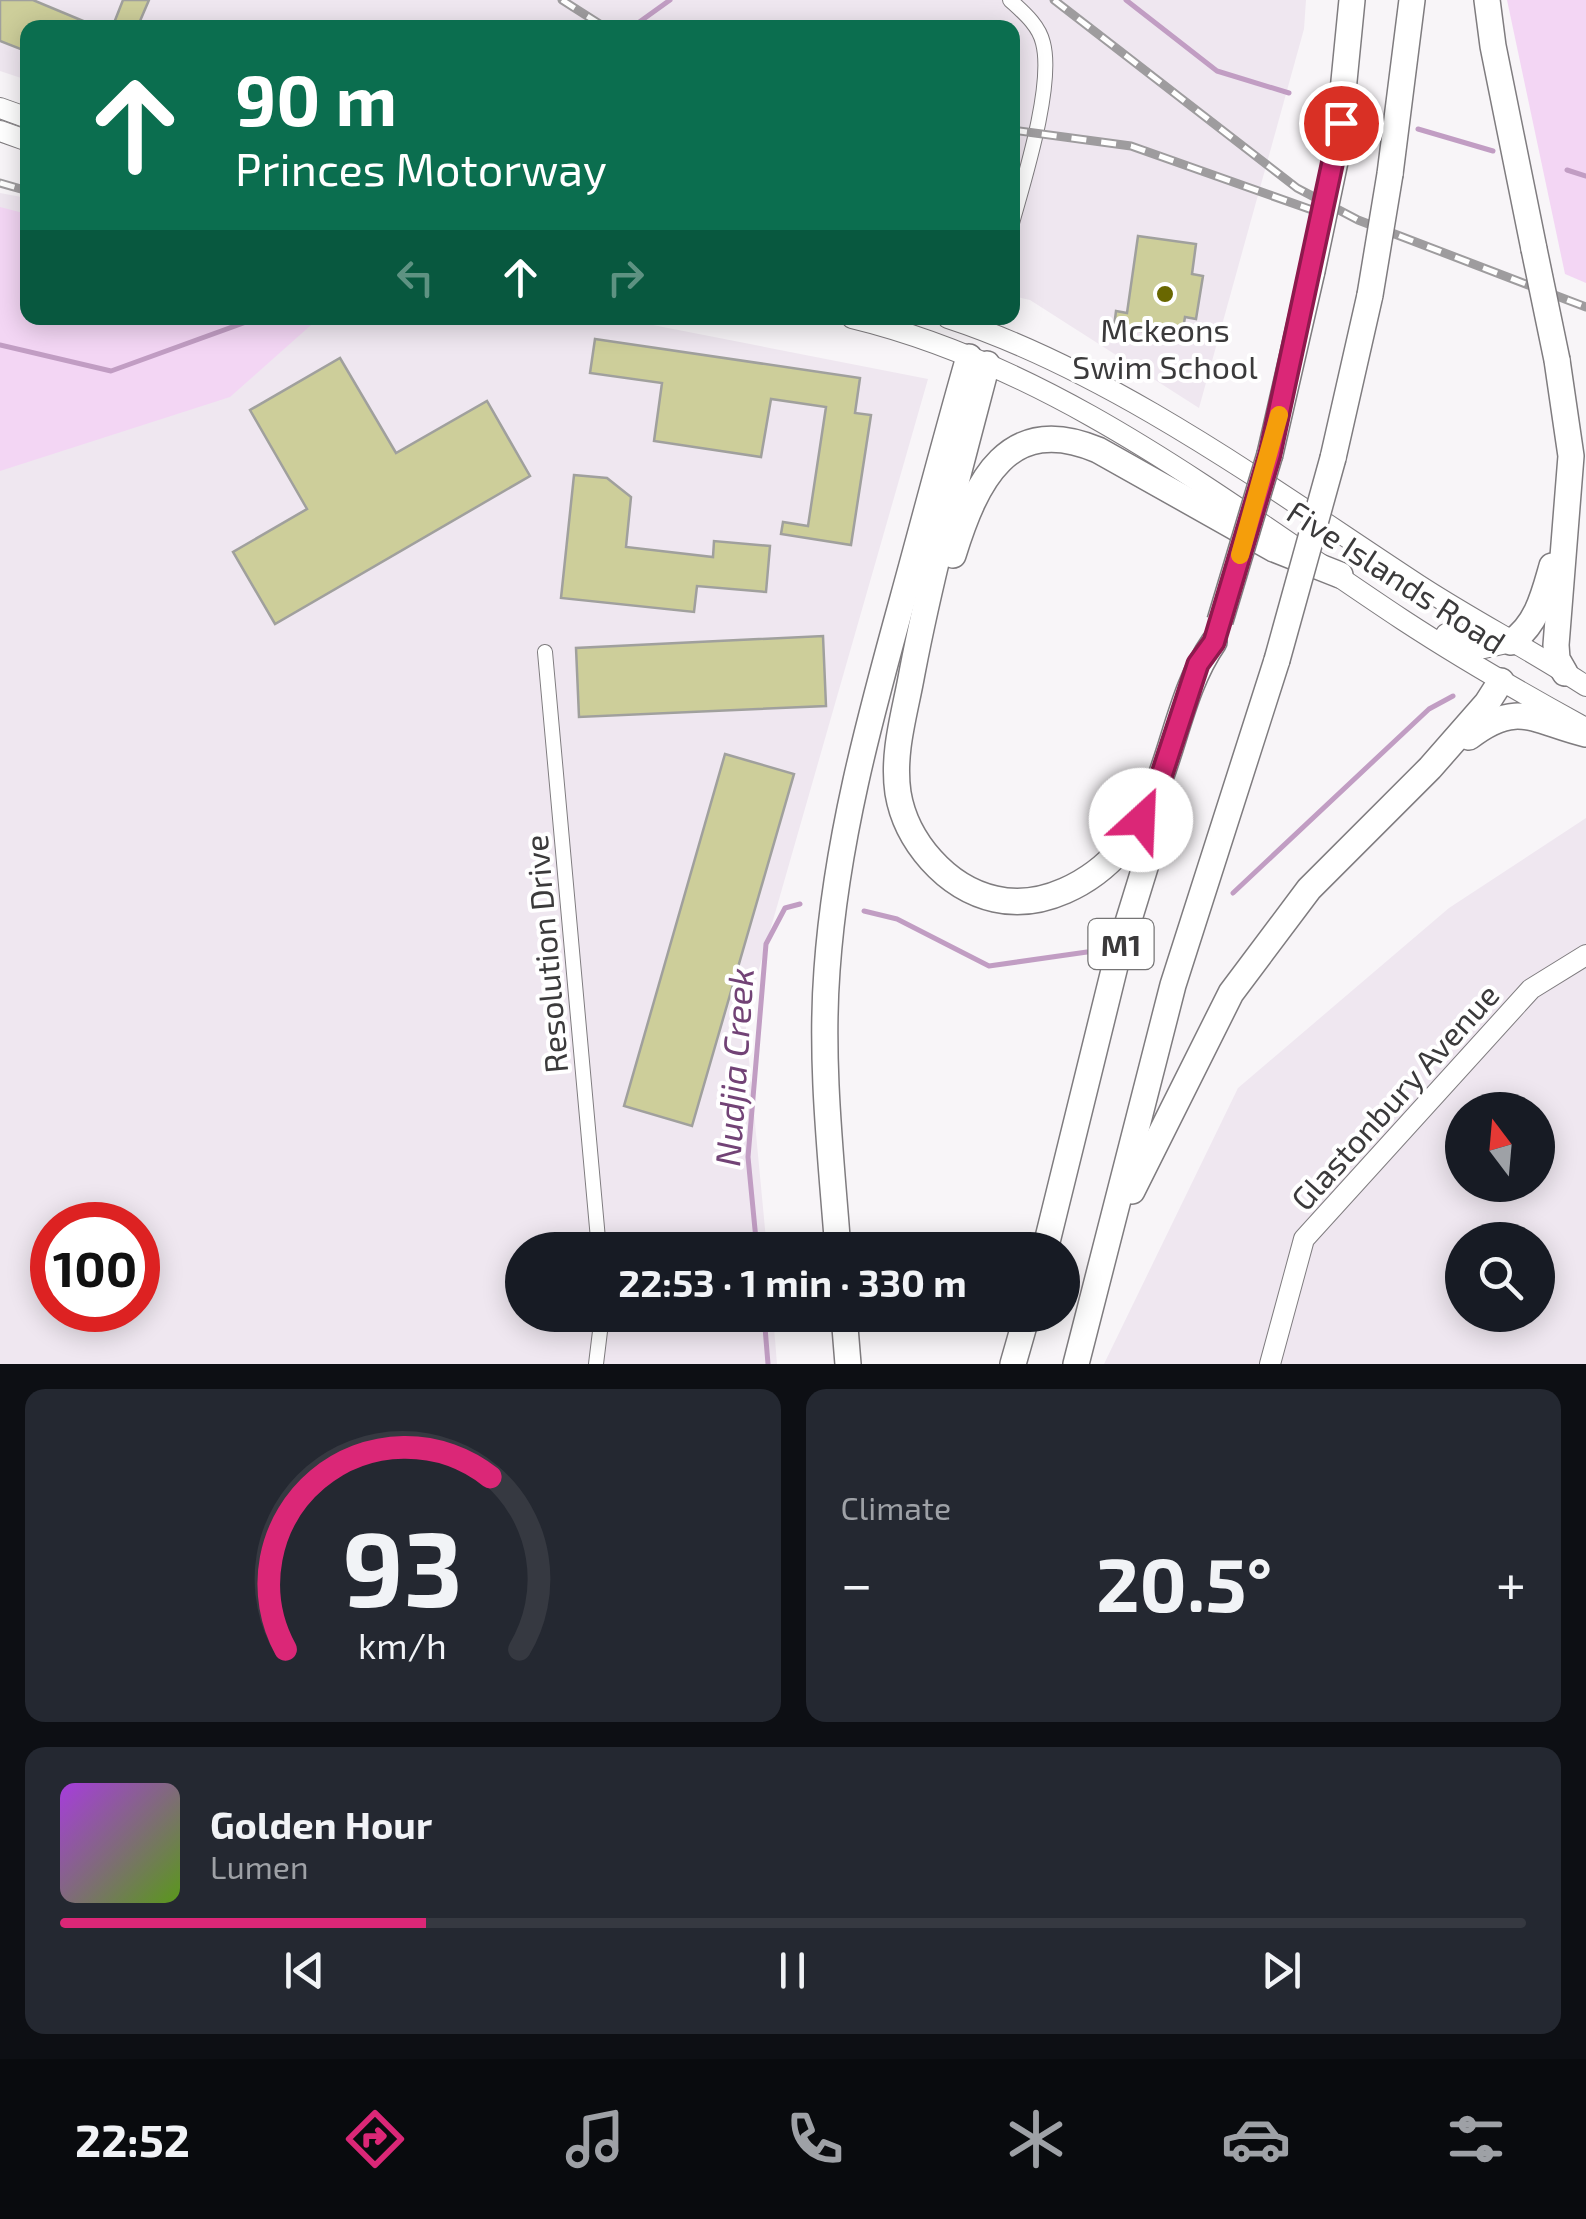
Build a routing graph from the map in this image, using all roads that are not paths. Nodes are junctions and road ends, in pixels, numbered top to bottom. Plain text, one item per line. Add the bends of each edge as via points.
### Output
1 (1010, 0) edge
2 (1352, 0) edge
3 (1412, 0) edge
4 (1487, 0) edge
5 (1020, 192) edge
6 (873, 325) edge
7 (988, 325) edge
8 (990, 325) edge
9 (978, 360) junction
10 (1568, 508) junction
11 (1340, 575) junction
12 (1377, 601) junction
13 (1217, 632) junction
14 (1505, 644) junction
15 (917, 648) junction
16 (545, 652) dead end
17 (1576, 680) edge
18 (1501, 681) junction
19 (1586, 731) edge
20 (1430, 768) junction
21 (1586, 955) edge
22 (597, 1232) edge
23 (837, 1232) edge
24 (1050, 1232) edge
25 (1108, 1241) junction
26 (600, 1332) edge
27 (845, 1332) edge
28 (1022, 1332) edge
29 (596, 1364) edge
30 (848, 1364) edge
31 (1013, 1364) edge
32 (1076, 1364) edge
33 (1270, 1364) edge

1 - 5 street via 1043,41 1045,66
2 - 13 highway, M1, bridge via 1337,152 1312,270 1270,454
3 - 25 highway, M1, bridge via 1370,296 1333,458 1277,660 1173,985
4 - 10 highway, bridge via 1556,360 1571,456
6 - 9 main road, Five Islands Road
7 - 9 main road
8 - 14 main road, Five Islands Road via 1294,501
9 - 11 main road, Five Islands Road via 1140,445
9 - 15 highway
9 - 23 highway via 853,785 834,896 824,1022
10 - 14 highway via 1540,604 1526,631
10 - 17 highway via 1556,650
11 - 12 main road, Five Islands Road
11 - 15 highway via 1274,549 1098,450 1073,439 1035,440 999,458 984,478
12 - 14 main road via 1469,644
12 - 18 main road, Five Islands Road
13 - 15 highway via 1198,664 1159,783 1122,848 1088,879 1026,900 995,899 963,886 936,866 905,818 896,766
13 - 24 highway, M1 via 1117,958
14 - 17 main road, Five Islands Road
14 - 18 main road
16 - 22 street, Resolution Drive
18 - 19 main road, Five Islands Road
18 - 20 highway
19 - 20 highway via 1507,715 1488,722
20 - 25 highway via 1309,890 1231,994
21 - 33 main road, Glastonbury Avenue via 1532,989 1304,1239
25 - 32 highway, M1
26 - 29 street
27 - 30 highway
28 - 31 highway

